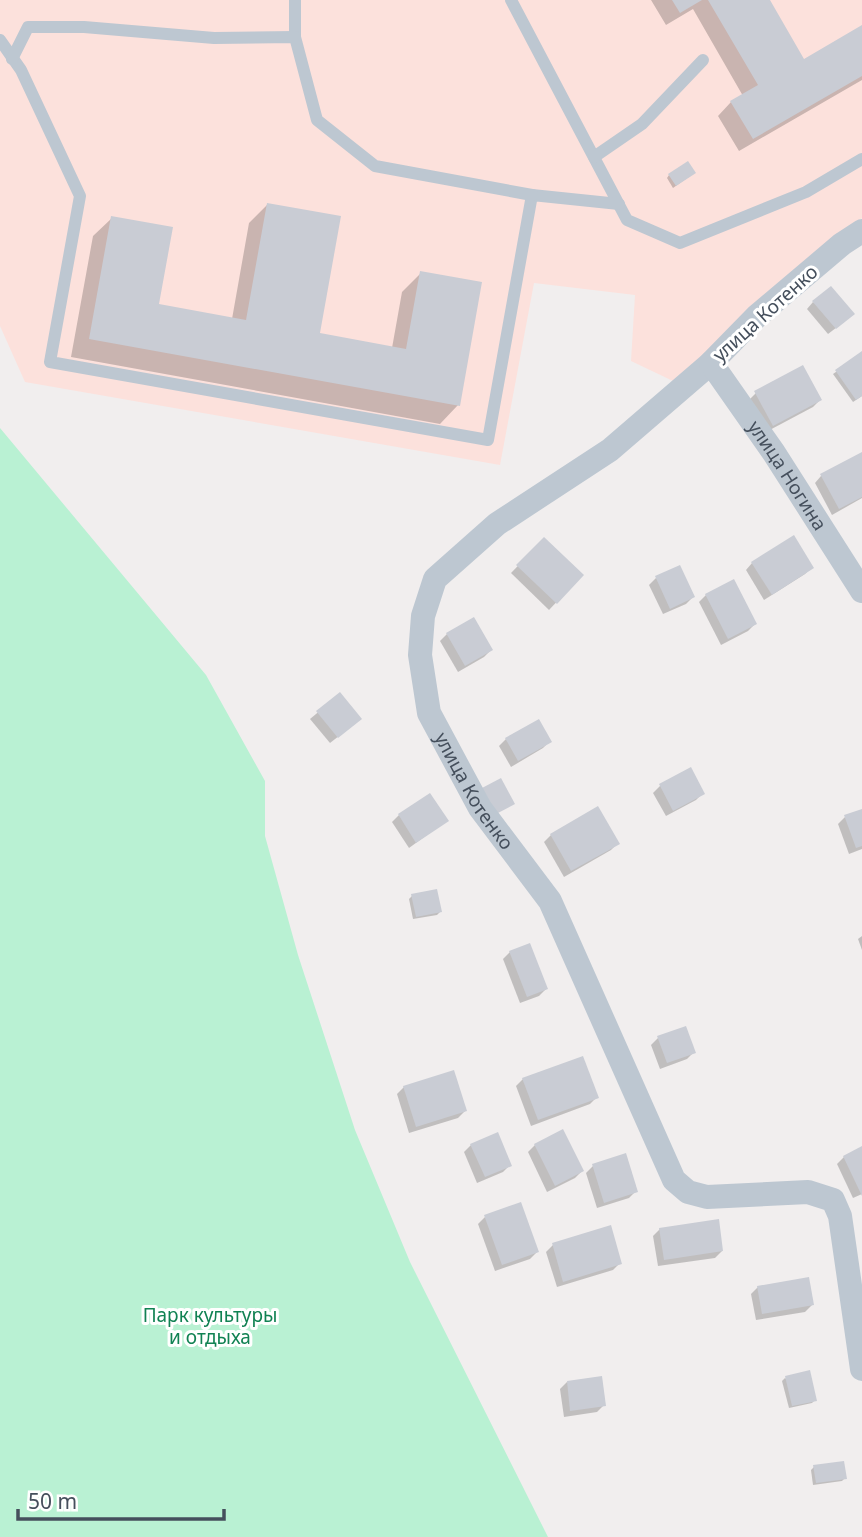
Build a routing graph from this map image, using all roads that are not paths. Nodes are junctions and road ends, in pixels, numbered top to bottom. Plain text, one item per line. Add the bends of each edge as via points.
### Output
1 (295, 0) edge
2 (511, 0) edge
3 (296, 37) junction
4 (0, 40) edge
5 (12, 59) junction
6 (703, 60) dead end
7 (594, 158) junction
8 (862, 159) edge
9 (533, 195) junction
10 (619, 204) junction
11 (862, 231) edge
12 (711, 363) junction
13 (862, 591) edge
14 (862, 1369) edge

1 - 3 lane
2 - 7 lane
3 - 5 lane via 28,27
3 - 9 lane via 317,120 374,166
4 - 5 lane
5 - 9 lane via 80,196 50,362 488,440
6 - 7 lane via 642,124
7 - 10 lane
8 - 10 lane via 806,192 680,243 627,220
9 - 10 lane
11 - 12 street, улица Котенко via 757,316
12 - 13 street, улица Ногина
12 - 14 street, улица Котенко via 610,450 497,524 435,579 423,616 420,655 424,685 429,713 480,808 550,901 674,1180 688,1192 708,1197 808,1192 833,1200 840,1216

